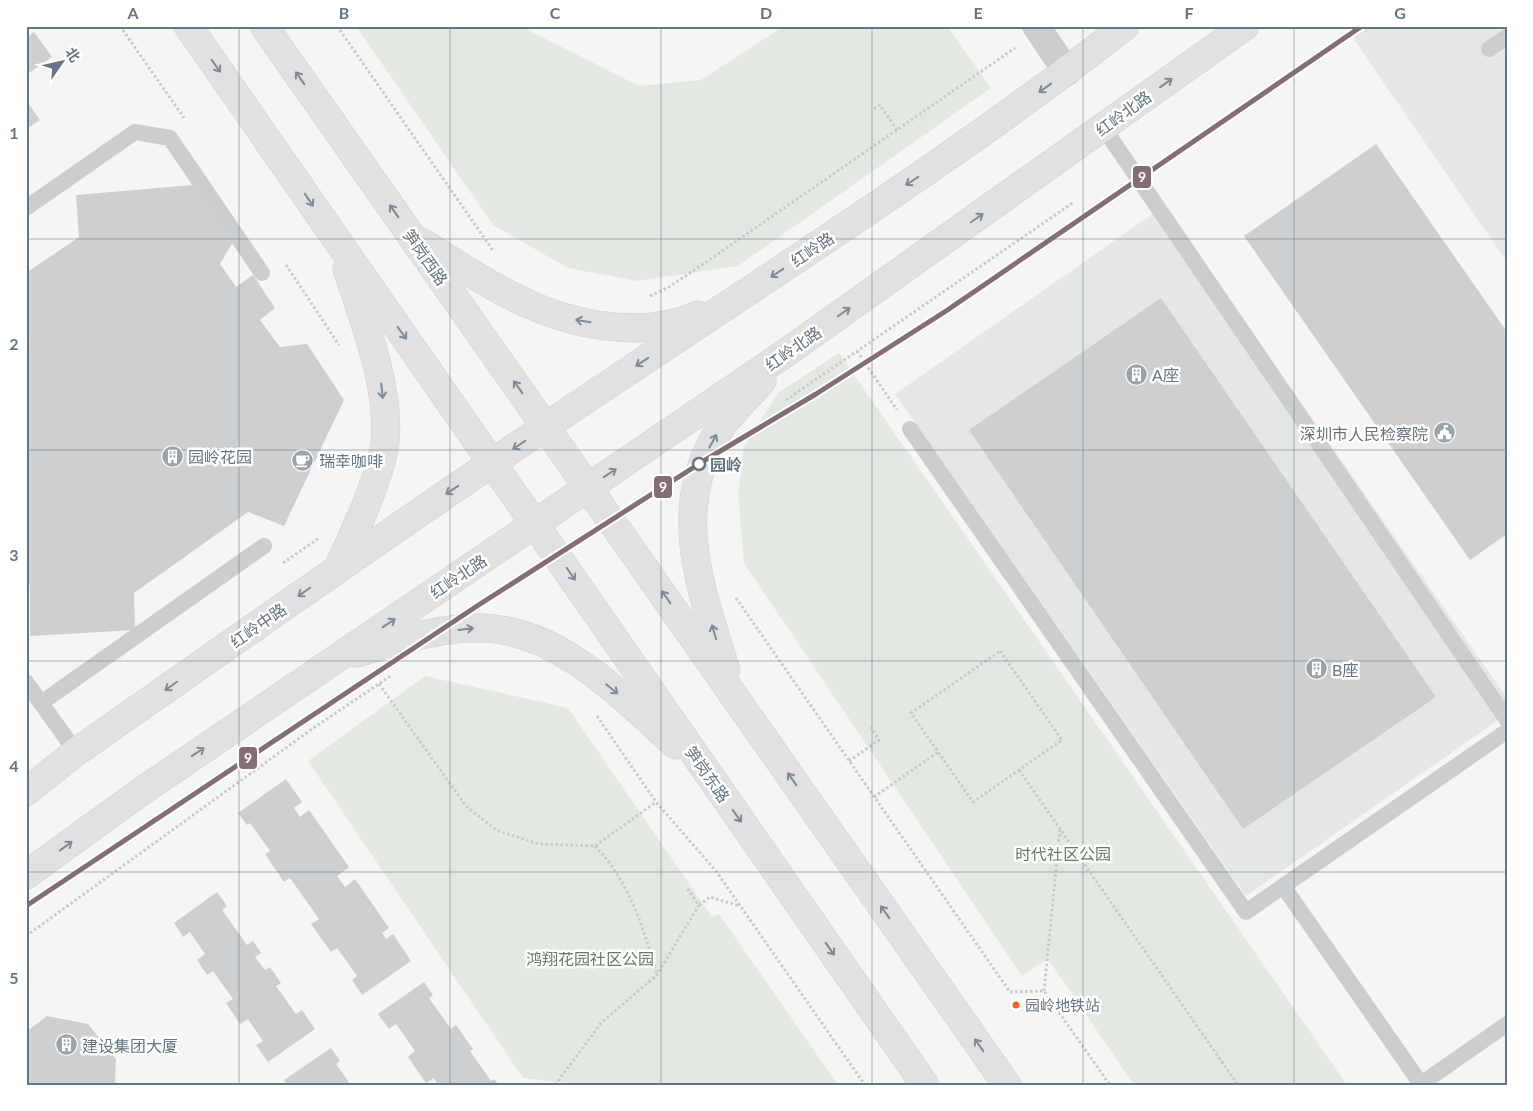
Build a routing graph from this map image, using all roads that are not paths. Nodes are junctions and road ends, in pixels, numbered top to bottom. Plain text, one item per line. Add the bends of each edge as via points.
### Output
1 (188, 26) edge
2 (264, 26) edge
3 (1125, 26) edge
4 (1245, 26) edge
5 (1029, 35) edge
6 (1507, 37) edge
7 (1489, 49) dead end
8 (1067, 72) junction
9 (1103, 127) junction
10 (26, 208) edge
11 (412, 236) junction
12 (338, 244) junction
13 (262, 273) dead end
14 (747, 293) junction
15 (790, 350) junction
16 (546, 427) junction
17 (910, 429) road end
18 (492, 463) junction
19 (587, 488) junction
20 (536, 523) junction
21 (264, 546) dead end
22 (338, 568) junction
23 (334, 659) junction
24 (26, 682) edge
25 (734, 695) junction
26 (41, 703) junction
27 (1507, 720) edge
28 (1507, 731) edge
29 (76, 752) junction
30 (709, 776) junction
31 (26, 792) edge
32 (26, 875) edge
33 (1283, 886) junction
34 (1507, 1024) edge
35 (925, 1085) edge
36 (1006, 1085) edge

1 -> 12 main road
11 -> 2 main road, 笋岗西路
3 - 8 main road, 红岭路
9 -> 4 main road, 红岭北路
5 - 8 street
6 - 7 lane
8 -> 14 main road, 红岭路
15 -> 9 main road, 红岭北路
9 - 27 lane
10 - 13 lane via 135,132 170,138
14 -> 11 main road via 678,323 632,329 571,319 510,296
16 -> 11 main road, 笋岗西路
12 -> 18 main road
12 -> 22 main road via 381,381 385,424 383,457 362,516
14 -> 16 main road, 红岭路
19 -> 15 main road, 红岭北路
25 -> 15 main road via 699,582 691,514 705,456 720,429
16 -> 18 main road, 红岭路
16 - 19 main road, 笋岗西路
17 - 33 lane via 1246,912
18 - 20 main road, 笋岗东路
18 -> 22 main road, 红岭中路
19 - 20 main road, 红岭北路
25 -> 19 main road
23 -> 20 main road, 红岭北路
20 -> 30 main road, 笋岗东路
21 - 26 lane
22 -> 29 main road, 红岭中路
23 -> 30 main road via 428,634 480,628 506,631 543,643 575,660 632,706
32 -> 23 main road
24 - 26 lane
36 -> 25 main road
26 - 29 lane
28 - 33 lane
29 - 31 main road, 红岭中路
30 -> 35 main road, 笋岗东路
33 - 34 lane via 1421,1084

